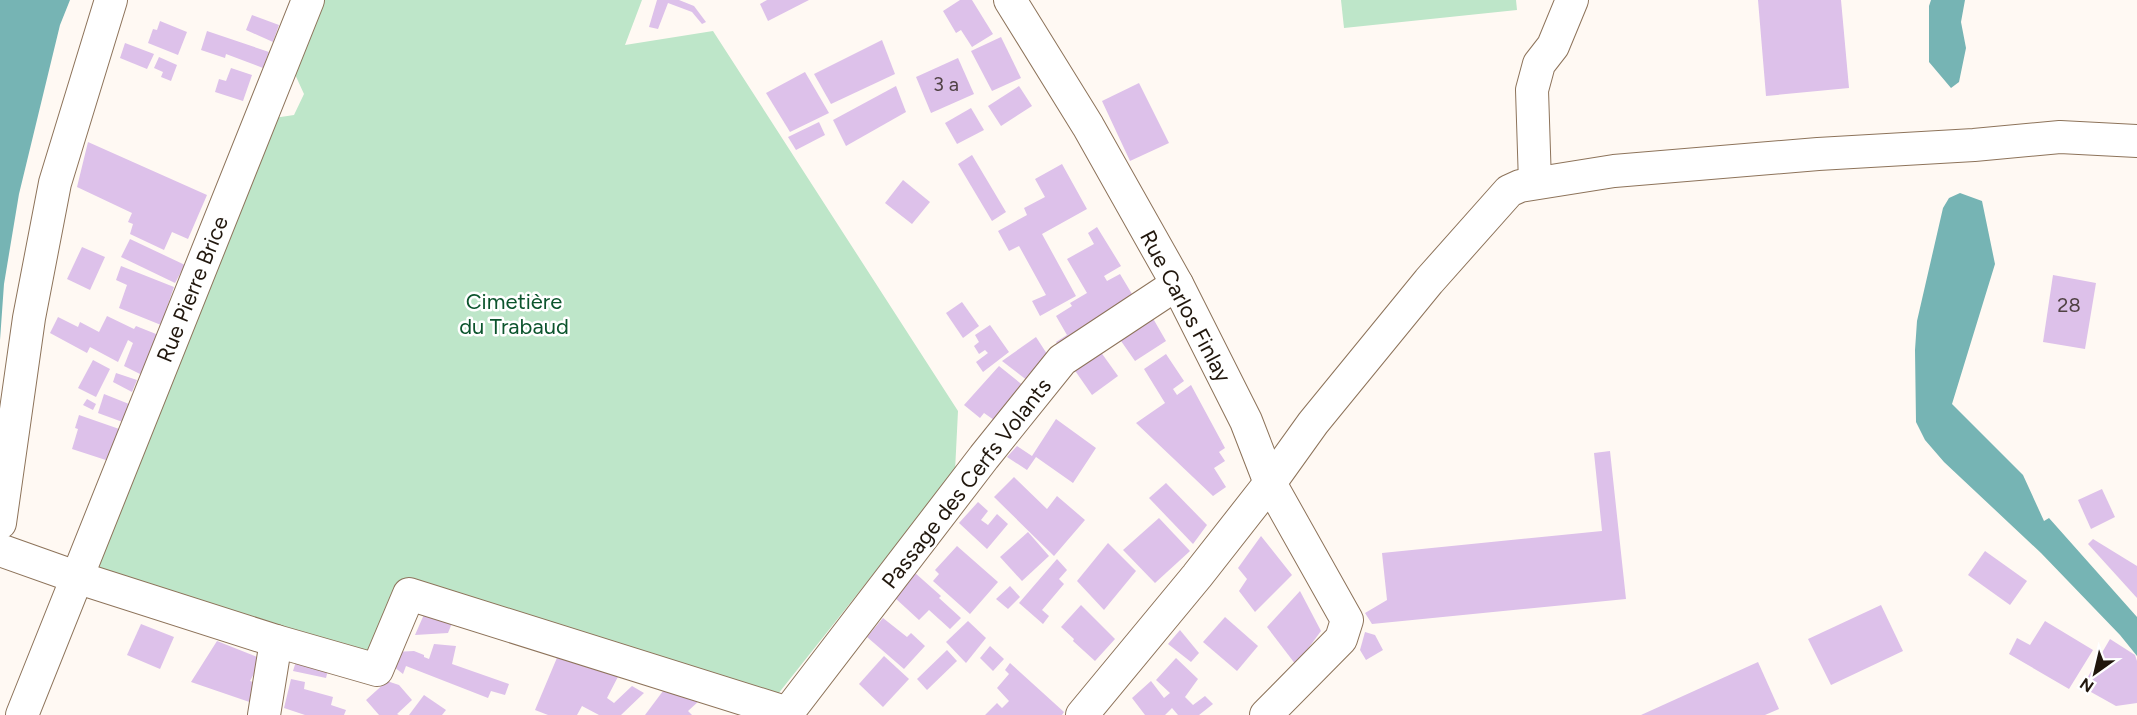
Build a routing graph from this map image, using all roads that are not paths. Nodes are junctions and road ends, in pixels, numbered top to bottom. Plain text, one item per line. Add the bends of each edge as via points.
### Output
1 (111, 0) edge
2 (308, 0) edge
3 (1010, 0) edge
4 (1572, 0) edge
5 (2137, 141) edge
6 (1535, 183) junction
7 (1177, 284) junction
8 (1270, 483) junction
9 (0, 524) edge
10 (0, 550) edge
11 (76, 577) junction
12 (276, 641) junction
13 (787, 714) edge
14 (22, 715) edge
15 (264, 715) edge
16 (1082, 715) edge
17 (1266, 715) edge

1 - 9 street via 55,183 29,318
2 - 11 street, Rue Pierre Brice
3 - 7 street, Rue Carlos Finlay via 1088,126
4 - 6 street via 1553,46 1539,64 1532,90
5 - 6 street via 2060,137 1614,171
6 - 8 street via 1509,191 1499,201 1313,423
7 - 8 street, Rue Carlos Finlay via 1246,421
7 - 13 street, Passage des Cerfs Volants via 1062,360
8 - 16 street
8 - 17 street, Rue Carlos Finlay via 1347,620 1341,639
10 - 11 street
11 - 12 street
11 - 14 street, Rue Pierre Brice
12 - 13 street via 376,670 409,594
12 - 15 street

